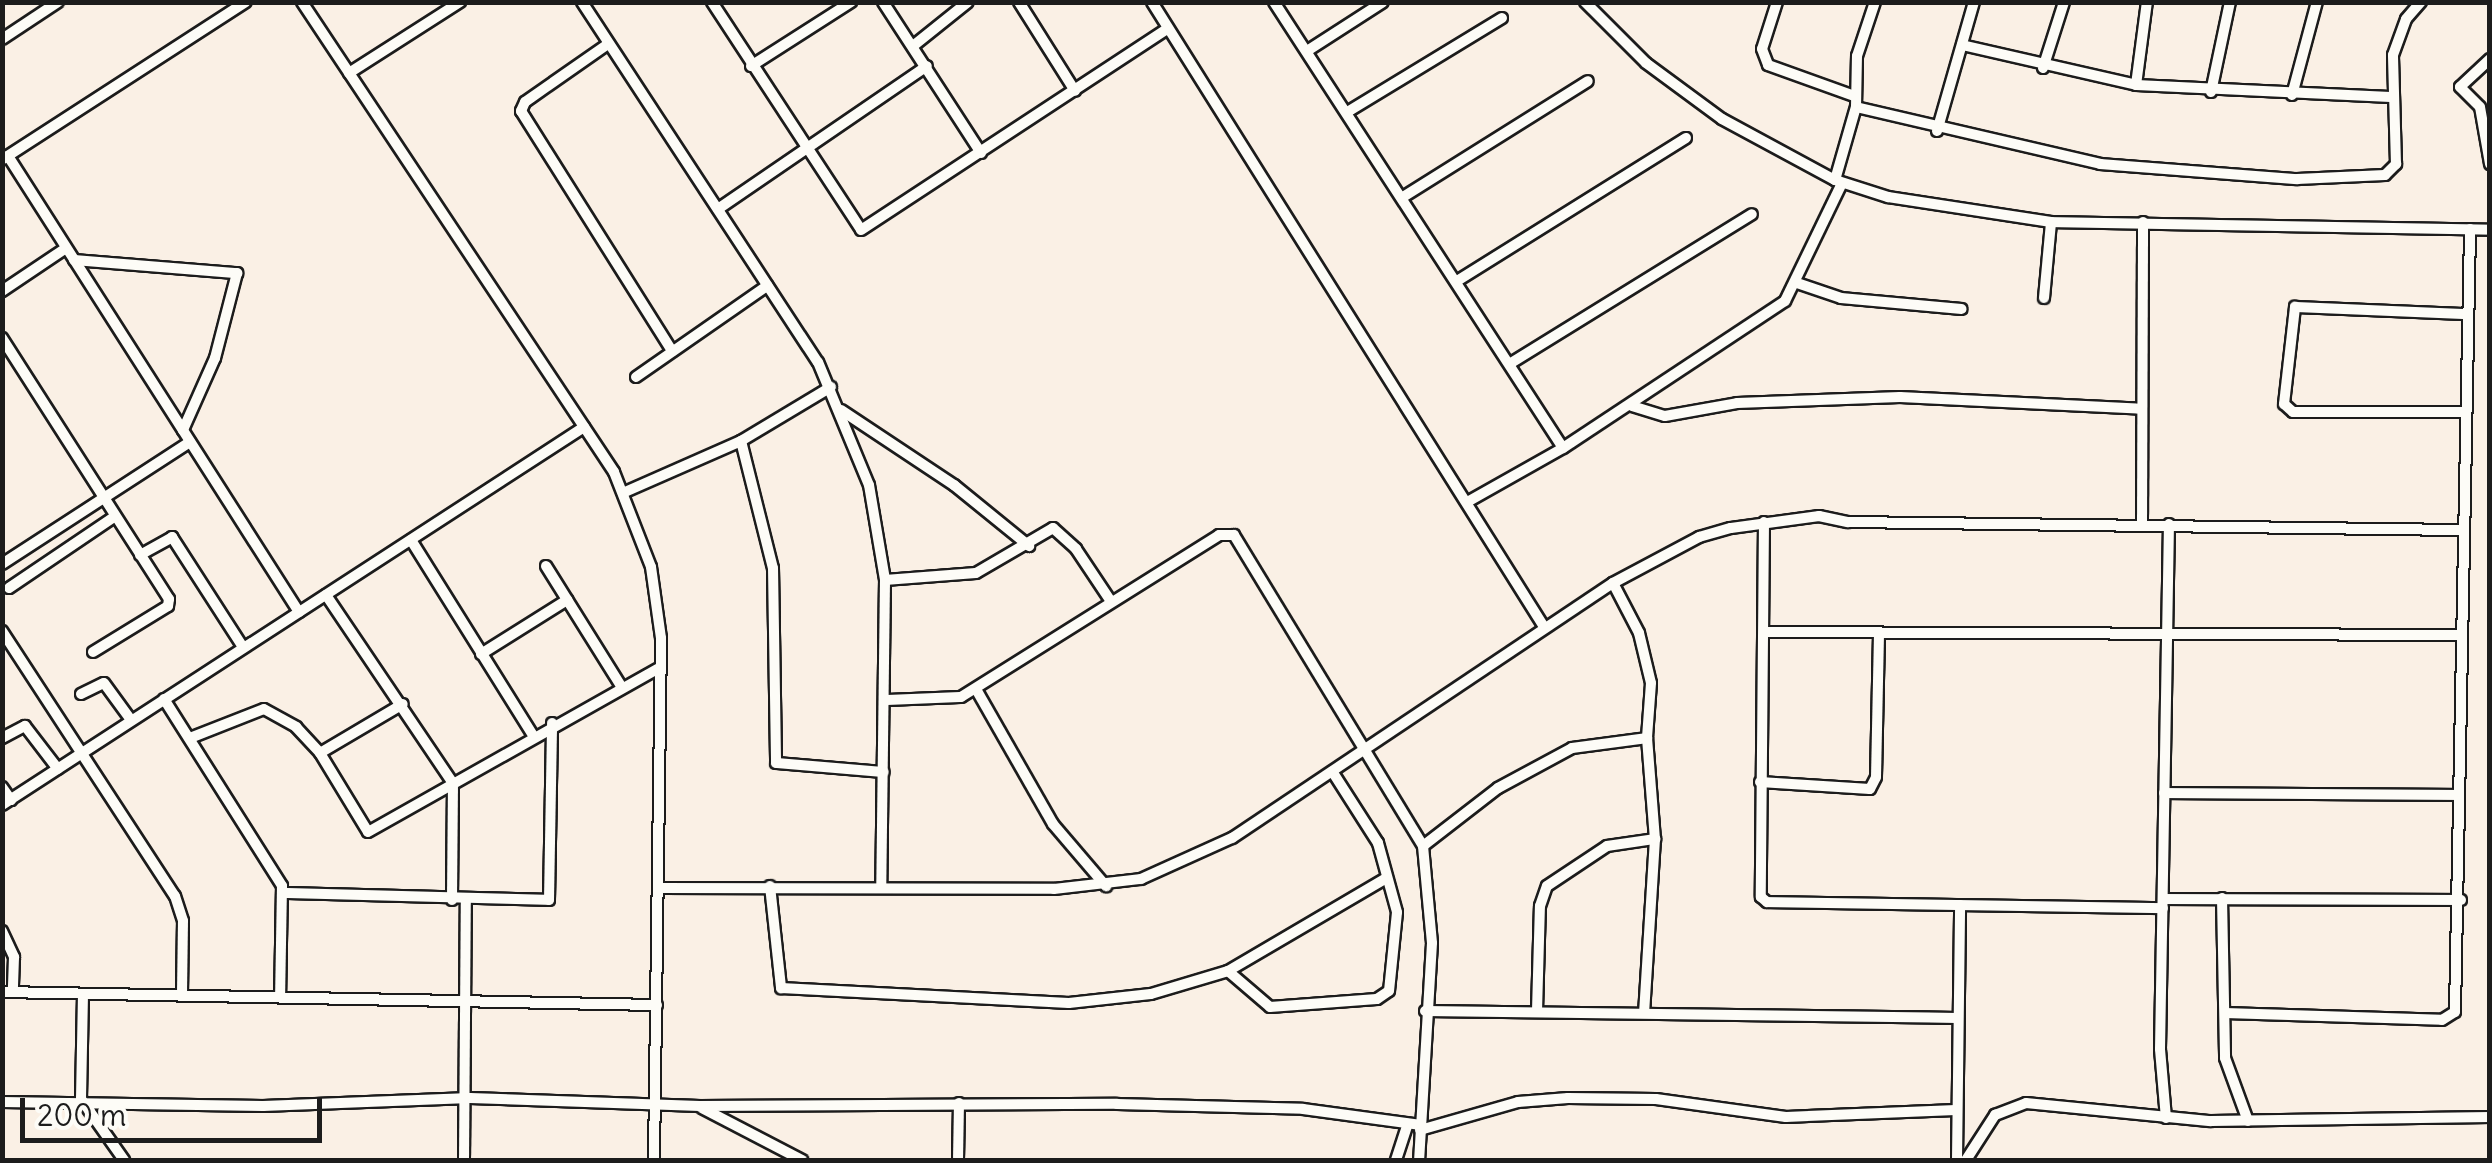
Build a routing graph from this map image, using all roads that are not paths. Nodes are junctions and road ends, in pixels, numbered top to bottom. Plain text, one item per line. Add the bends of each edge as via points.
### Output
1 (58, 2) edge
2 (246, 2) edge
3 (302, 2) edge
4 (460, 2) edge
5 (582, 2) edge
6 (712, 2) edge
7 (851, 2) edge
8 (883, 2) edge
9 (968, 2) edge
10 (1020, 2) edge
11 (1152, 2) edge
12 (1274, 2) edge
13 (1383, 2) edge
14 (1586, 2) edge
15 (1777, 2) edge
16 (1875, 2) edge
17 (1974, 2) edge
18 (2064, 2) edge
19 (2147, 2) edge
20 (2230, 2) edge
21 (2317, 2) edge
22 (2421, 2) edge
23 (1502, 18) dead end
24 (1168, 28) junction
25 (2, 39) edge
26 (608, 44) junction
27 (1962, 45) junction
28 (913, 46) junction
29 (1307, 51) junction
30 (2490, 60) edge
31 (751, 66) junction
32 (928, 66) junction
33 (2044, 68) junction
34 (349, 72) junction
35 (1588, 80) dead end
36 (2136, 86) junction
37 (1075, 90) junction
38 (2211, 92) junction
39 (2292, 94) junction
40 (2391, 97) junction
41 (1855, 102) junction
42 (1349, 112) junction
43 (1937, 131) junction
44 (1686, 138) dead end
45 (806, 148) junction
46 (981, 153) junction
47 (5, 158) edge
48 (2490, 164) edge
49 (1839, 182) junction
50 (1402, 197) junction
51 (718, 209) junction
52 (1752, 214) dead end
53 (2051, 222) junction
54 (2143, 222) junction
55 (2470, 230) junction
56 (2490, 230) edge
57 (66, 248) junction
58 (74, 260) junction
59 (1457, 281) junction
60 (1797, 283) junction
61 (767, 286) junction
62 (2, 291) edge
63 (2044, 298) dead end
64 (1961, 309) dead end
65 (2464, 314) junction
66 (2, 338) edge
67 (672, 351) junction
68 (1511, 363) junction
69 (636, 377) dead end
70 (831, 388) junction
71 (1632, 406) junction
72 (841, 410) junction
73 (2142, 410) junction
74 (2462, 412) junction
75 (584, 427) junction
76 (183, 430) junction
77 (190, 442) junction
78 (741, 442) junction
79 (1563, 448) junction
80 (625, 492) junction
81 (102, 498) junction
82 (1468, 502) junction
83 (114, 517) junction
84 (1764, 522) junction
85 (2142, 524) junction
86 (2169, 524) junction
87 (2460, 530) junction
88 (411, 540) junction
89 (1029, 546) junction
90 (140, 556) junction
91 (2, 564) edge
92 (546, 566) dead end
93 (886, 580) junction
94 (1613, 583) junction
95 (9, 588) dead end
96 (326, 595) junction
97 (568, 600) junction
98 (1110, 600) junction
99 (299, 612) junction
100 (1544, 627) junction
101 (2, 632) edge
102 (1764, 632) junction
103 (2166, 633) junction
104 (1879, 634) junction
105 (2459, 634) junction
106 (243, 647) junction
107 (93, 652) dead end
108 (480, 654) junction
109 (660, 667) junction
110 (622, 686) junction
111 (976, 689) junction
112 (81, 694) dead end
113 (164, 699) junction
114 (886, 700) junction
115 (402, 704) junction
116 (131, 720) junction
117 (552, 723) junction
118 (533, 735) junction
119 (2, 738) edge
120 (190, 738) junction
121 (1647, 738) junction
122 (1365, 748) junction
123 (320, 752) junction
124 (81, 754) junction
125 (58, 769) junction
126 (1332, 771) junction
127 (884, 772) junction
128 (1760, 782) junction
129 (454, 784) junction
130 (2, 787) edge
131 (2164, 793) junction
132 (2458, 796) junction
133 (7, 802) edge
134 (1654, 839) junction
135 (1422, 846) junction
136 (1385, 879) junction
137 (770, 886) junction
138 (881, 886) junction
139 (1106, 886) junction
140 (658, 888) junction
141 (283, 893) junction
142 (2222, 898) junction
143 (452, 900) junction
144 (2461, 900) junction
145 (466, 901) junction
146 (2163, 904) junction
147 (1960, 905) junction
148 (2, 931) edge
149 (1228, 970) junction
150 (8, 992) edge
151 (83, 994) junction
152 (182, 996) junction
153 (280, 996) junction
154 (467, 1000) junction
155 (657, 1004) junction
156 (1425, 1011) junction
157 (1538, 1011) junction
158 (1644, 1013) junction
159 (2225, 1013) junction
160 (1957, 1018) junction
161 (470, 1098) junction
162 (81, 1099) junction
163 (2, 1102) edge
164 (959, 1103) junction
165 (654, 1104) junction
166 (700, 1106) junction
167 (1956, 1110) junction
168 (2490, 1117) edge
169 (2166, 1118) junction
170 (2248, 1122) junction
171 (1408, 1124) junction
172 (1421, 1128) junction
173 (124, 1160) edge
174 (464, 1160) edge
175 (654, 1160) edge
176 (802, 1160) edge
177 (958, 1160) edge
178 (1396, 1160) edge
179 (1420, 1160) edge
180 (1956, 1160) edge
181 (1966, 1160) edge

1 - 25 street
2 - 47 street
3 - 34 street
4 - 34 street
5 - 26 street
6 - 31 street
7 - 31 street
8 - 28 street
9 - 28 street
10 - 37 street
11 - 24 street
12 - 29 street
13 - 29 street
14 - 49 street via 1646,63 1705,108
15 - 41 street via 1762,49 1768,64
16 - 41 street via 1857,56
17 - 27 street
18 - 33 street
19 - 36 street
20 - 38 street
21 - 39 street
22 - 40 street via 2397,38
23 - 42 street
24 - 37 street
24 - 82 street
26 - 51 street
26 - 67 street via 525,102 521,112
27 - 33 street
27 - 43 street
28 - 32 street
29 - 42 street
30 - 48 street via 2460,87 2480,107
31 - 45 street
32 - 45 street
32 - 46 street
33 - 36 street
34 - 75 street
35 - 50 street
36 - 38 street
37 - 46 street
38 - 39 street
39 - 40 street
40 - 43 street via 2393,172 2356,178 2238,177 2100,164
41 - 43 street
41 - 49 street
42 - 50 street
44 - 59 street
45 - 46 street via 860,230
45 - 51 street
47 - 57 street
49 - 53 street via 1925,206
49 - 60 street
50 - 59 street
51 - 61 street
52 - 68 street
53 - 54 street
53 - 63 street
54 - 55 street
54 - 73 street
55 - 56 street
55 - 65 street
57 - 58 street
57 - 62 street
58 - 76 street
58 - 76 street via 237,274 214,358
59 - 68 street
60 - 64 street via 1841,298
60 - 71 street via 1770,312
61 - 67 street
61 - 70 street
65 - 74 street
65 - 74 street via 2294,307 2284,404 2293,412
66 - 81 street
67 - 69 street
68 - 79 street
70 - 72 street
70 - 78 street
71 - 73 street via 1665,416 1736,403 1900,397
71 - 79 street
72 - 89 street
72 - 93 street via 870,485
73 - 85 street
74 - 87 street
75 - 80 street
75 - 88 street
76 - 77 street
77 - 81 street
77 - 99 street
78 - 80 street
78 - 127 street via 773,568 776,763
79 - 82 street
80 - 109 street via 651,566
81 - 83 street
81 - 91 street
82 - 100 street
83 - 90 street
83 - 95 street
84 - 85 street via 1820,516 1848,522
84 - 94 street via 1699,536
84 - 102 street
85 - 86 street
86 - 87 street
86 - 103 street
87 - 105 street
88 - 96 street
88 - 108 street
89 - 93 street via 958,577
89 - 98 street via 1047,530 1059,531
90 - 106 street via 172,537
90 - 107 street via 170,604
92 - 97 street
93 - 114 street
94 - 100 street
94 - 121 street via 1647,656
96 - 99 street
96 - 115 street
97 - 108 street
97 - 110 street
98 - 111 street
98 - 122 street via 1220,535 1234,535
99 - 106 street
100 - 122 street
101 - 124 street
102 - 104 street
102 - 128 street
103 - 104 street
103 - 105 street
103 - 131 street
104 - 128 street via 1876,777 1870,788
105 - 132 street
106 - 113 street
108 - 118 street
109 - 110 street
109 - 140 street
110 - 117 street
111 - 114 street via 954,699
111 - 139 street via 1053,824
112 - 116 street via 104,683
113 - 116 street
113 - 120 street
114 - 127 street
115 - 123 street
115 - 129 street
116 - 124 street
117 - 118 street
117 - 145 street via 549,900
118 - 129 street
119 - 125 street via 24,726
120 - 123 street via 257,708 296,727
120 - 141 street via 276,871
121 - 134 street
121 - 135 street via 1572,748 1498,788
122 - 126 street
122 - 135 street
123 - 129 street via 368,832
124 - 125 street
124 - 152 street via 178,903
125 - 133 street
126 - 136 street via 1378,843
126 - 139 street via 1190,860
127 - 138 street
128 - 147 street via 1756,886 1767,902
129 - 143 street
130 - 133 street
131 - 132 street
131 - 146 street
132 - 144 street
134 - 157 street via 1607,846 1547,886 1540,906
134 - 158 street
135 - 156 street via 1432,928
136 - 149 street
136 - 149 street via 1398,934 1385,997 1270,1007
137 - 138 street
137 - 140 street
137 - 149 street via 780,988 793,993 1101,1002
138 - 139 street
140 - 155 street
141 - 143 street
141 - 153 street
142 - 144 street
142 - 146 street
142 - 159 street
143 - 145 street
144 - 159 street via 2458,1001 2449,1018
145 - 154 street
146 - 147 street
146 - 169 street via 2160,1072
147 - 160 street
148 - 150 street via 14,957
150 - 151 street
151 - 152 street
151 - 162 street
152 - 153 street
153 - 154 street
154 - 155 street
154 - 161 street
155 - 165 street
156 - 157 street
156 - 172 street
157 - 158 street
158 - 160 street
159 - 170 street via 2228,1081
160 - 167 street
161 - 162 street via 263,1106
161 - 165 street
161 - 174 street
162 - 163 street
162 - 173 street
164 - 166 street
164 - 171 street via 1267,1107
164 - 177 street
165 - 166 street
165 - 175 street
166 - 176 street
167 - 172 street via 1786,1117 1656,1100 1568,1098 1518,1102
167 - 180 street
168 - 170 street
169 - 170 street
169 - 181 street via 2054,1105 2008,1107
171 - 172 street
171 - 178 street
172 - 179 street

